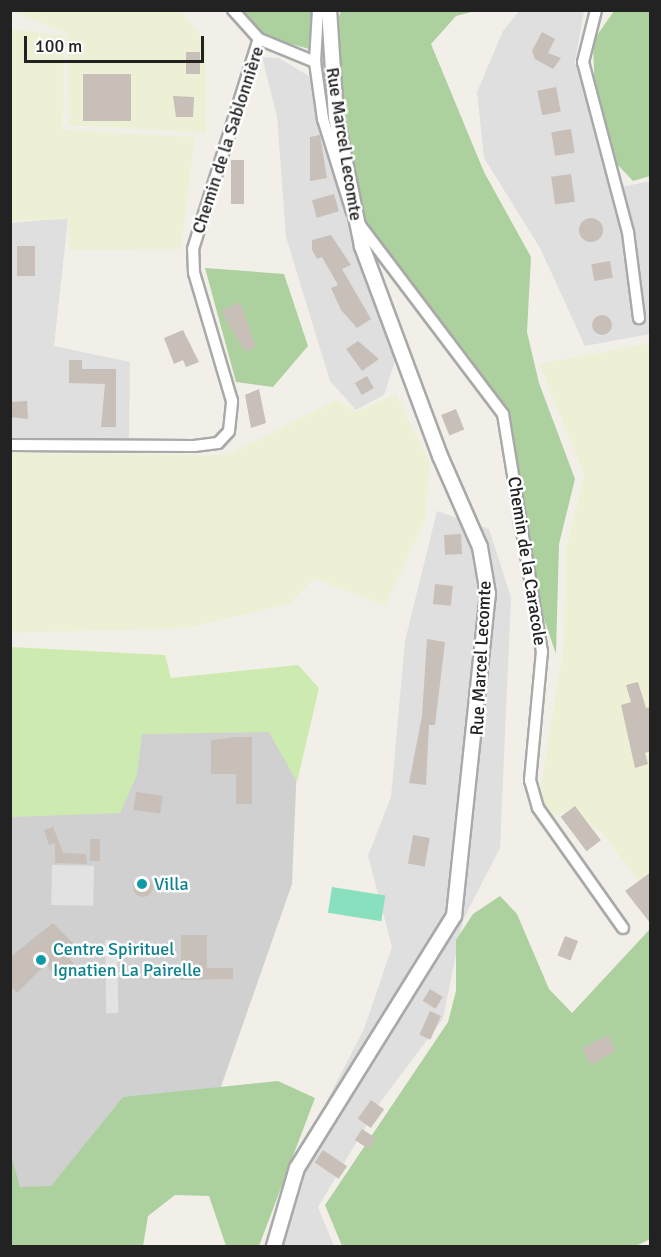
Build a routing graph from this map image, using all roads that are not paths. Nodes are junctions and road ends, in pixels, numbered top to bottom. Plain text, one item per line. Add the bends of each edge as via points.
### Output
1 (233, 10) edge
2 (318, 10) edge
3 (329, 10) edge
4 (596, 10) edge
5 (259, 39) junction
6 (315, 62) junction
7 (354, 217) junction
8 (639, 318) dead end
9 (10, 445) edge
10 (623, 928) dead end
11 (274, 1246) edge

1 - 5 street
2 - 6 street, Chemin de la Caracole
3 - 7 street, Rue Marcel Lecomte via 336,117
4 - 8 street via 583,62 628,232
5 - 6 street, Chemin de la Sablonnière
5 - 9 street, Chemin de la Sablonnière via 193,249 194,273 232,401 229,431 218,443 194,446
6 - 7 street, Chemin de la Caracole via 340,188
7 - 10 street, Chemin de la Caracole via 412,301 503,414 542,651 530,780 538,808
7 - 11 street, Rue Marcel Lecomte via 421,406 480,547 488,594 485,641 454,916 297,1168

